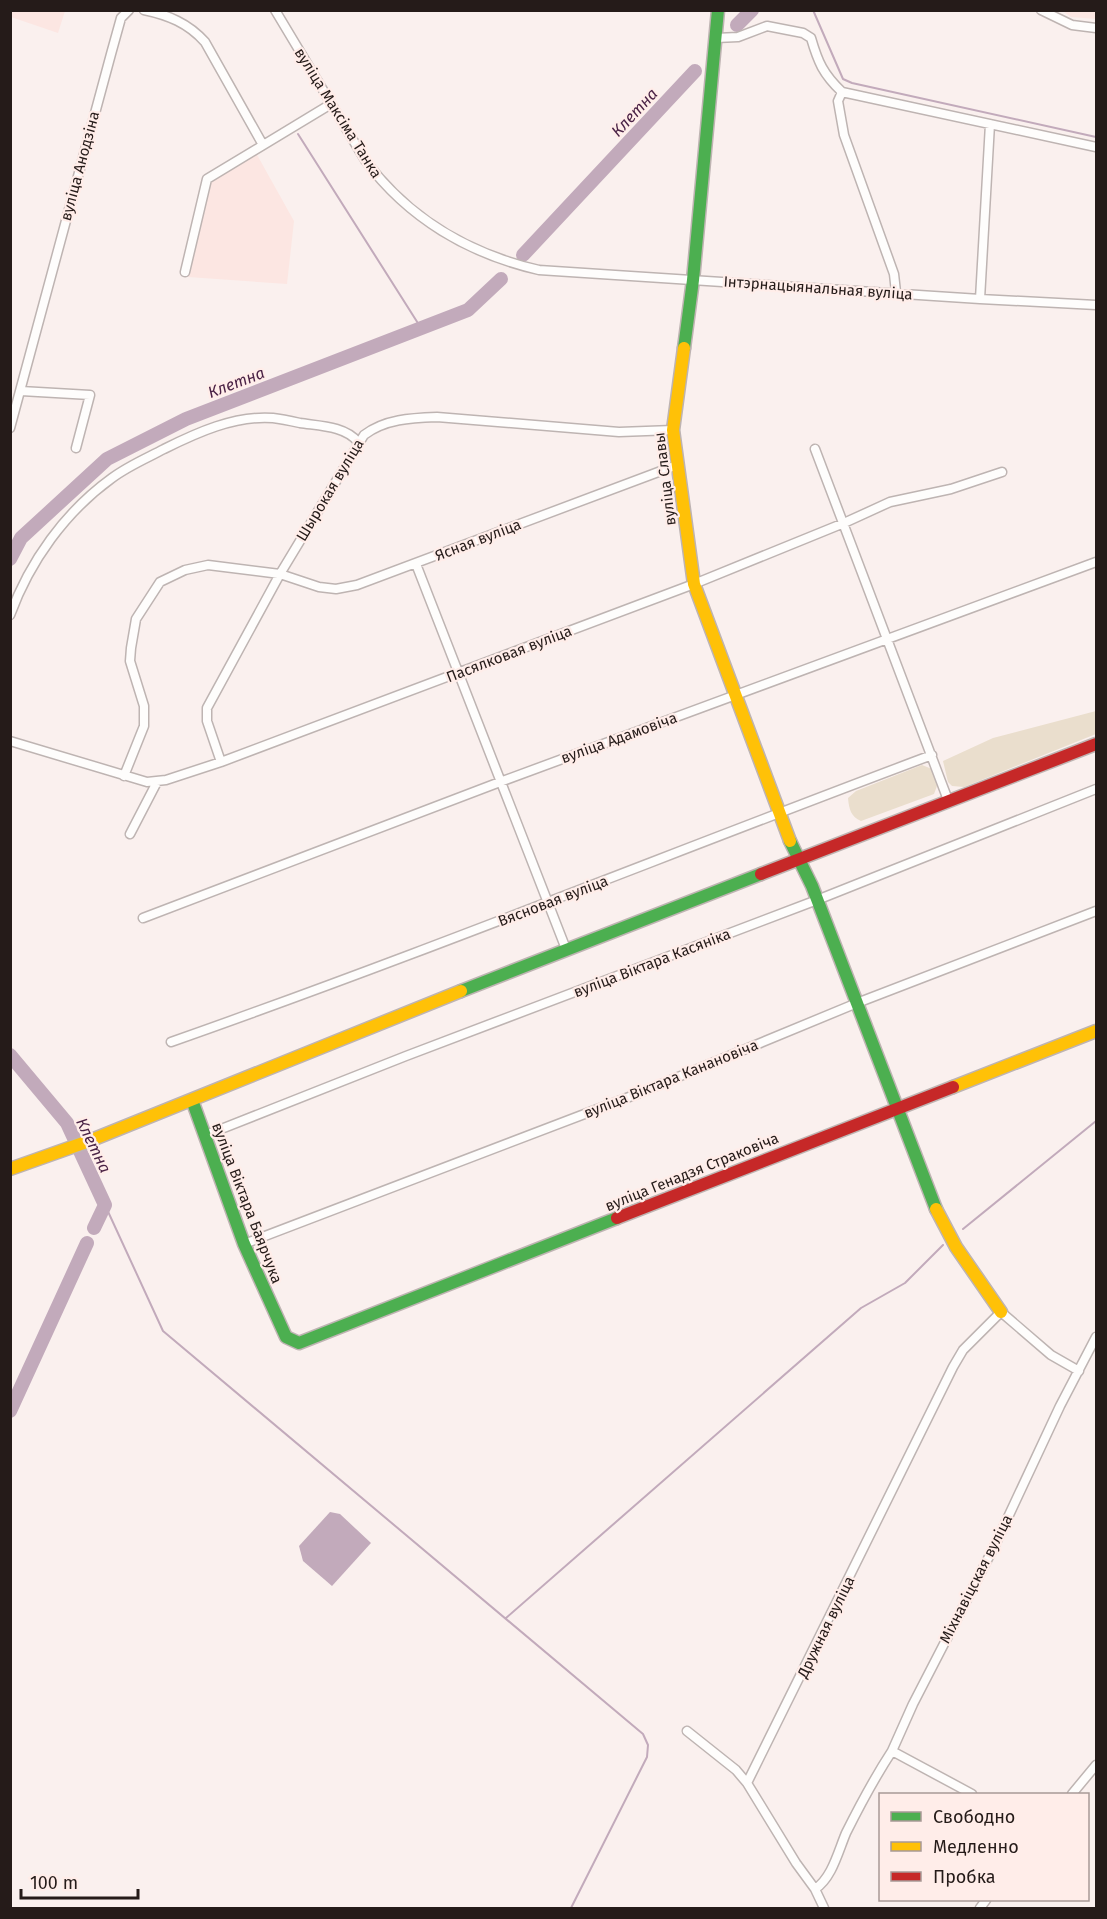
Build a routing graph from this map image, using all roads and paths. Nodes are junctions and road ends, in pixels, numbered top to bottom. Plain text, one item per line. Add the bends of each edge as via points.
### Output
1 (129, 10) edge
2 (144, 10) edge
3 (275, 10) edge
4 (718, 10) edge
5 (1041, 10) edge
6 (1096, 28) edge
7 (716, 38) junction
8 (842, 92) junction
9 (331, 104) junction
10 (990, 124) junction
11 (263, 145) junction
12 (1096, 147) edge
13 (538, 270) joint
14 (185, 272) dead end
15 (693, 280) junction
16 (896, 292) junction
17 (980, 299) junction
18 (1096, 305) edge
19 (21, 391) junction
20 (10, 428) edge
21 (673, 430) junction
22 (358, 442) junction
23 (76, 448) dead end
24 (815, 449) dead end
25 (677, 465) junction
26 (1002, 472) dead end
27 (844, 523) junction
28 (1096, 562) edge
29 (416, 564) junction
30 (278, 574) junction
31 (694, 584) junction
32 (10, 615) edge
33 (887, 639) junction
34 (458, 673) junction
35 (735, 695) junction
36 (10, 741) edge
37 (1096, 744) edge
38 (932, 755) junction
39 (221, 762) junction
40 (124, 776) junction
41 (157, 782) junction
42 (500, 782) junction
43 (1096, 789) edge
44 (948, 800) junction
45 (778, 813) junction
46 (130, 834) dead end
47 (797, 858) junction
48 (817, 900) junction
49 (548, 904) junction
50 (1096, 910) edge
51 (143, 918) dead end
52 (566, 948) junction
53 (857, 1003) junction
54 (1096, 1031) edge
55 (171, 1042) dead end
56 (192, 1100) junction
57 (896, 1108) junction
58 (206, 1135) junction
59 (10, 1169) edge
60 (244, 1244) junction
61 (1001, 1312) junction
62 (1096, 1337) edge
63 (299, 1343) joint
64 (1079, 1371) junction
65 (687, 1731) dead end
66 (892, 1751) junction
67 (1096, 1765) edge
68 (747, 1783) junction
69 (970, 1793) edge
70 (1073, 1793) edge
71 (815, 1890) junction
72 (824, 1908) edge

1 - 19 street, вуліца Анодзіна via 121,18
2 - 11 street via 179,21 205,42
3 - 9 street, вуліца Максіма Танка
4 - 7 street, вуліца Славы
5 - 6 street via 1072,25
7 - 8 street via 738,37 767,26 803,33 811,38 828,78
7 - 15 street, вуліца Славы
8 - 10 street
8 - 16 street via 838,101 844,135 894,274
9 - 11 street
9 - 13 street, вуліца Максіма Танка via 381,182 405,205 472,249
10 - 12 street
10 - 17 street
11 - 14 street via 207,178
13 - 15 street, Інтэрнацыянальная вуліца
15 - 16 street, Інтэрнацыянальная вуліца
15 - 21 street, вуліца Славы
16 - 17 street, Інтэрнацыянальная вуліца
17 - 18 street, Інтэрнацыянальная вуліца
19 - 20 street
19 - 23 street via 90,394
21 - 22 street, Шырокая вуліца via 619,432 437,417 387,423 373,428
21 - 25 street, вуліца Славы
22 - 30 street, Шырокая вуліца
22 - 32 street via 348,431 271,418 234,422 191,435 114,477 84,501 38,558
24 - 27 street
25 - 29 street, Ясная вуліца
25 - 31 street, вуліца Славы
26 - 27 street, Пасялковая вуліца via 951,489 890,502
27 - 31 street, Пасялковая вуліца
27 - 33 street
28 - 33 street, вуліца Адамовіча
29 - 30 street, Ясная вуліца via 336,589
29 - 34 street
30 - 39 street, Шырокая вуліца via 207,708 207,721
30 - 40 street via 208,565 160,582 136,619 130,661 144,706 144,726
31 - 34 street, Пасялковая вуліца
31 - 35 street, вуліца Славы
33 - 35 street, вуліца Адамовіча
33 - 38 street
34 - 39 street, Пасялковая вуліца
34 - 42 street
35 - 42 street, вуліца Адамовіча
35 - 45 street, вуліца Славы
36 - 40 street, Пасялковая вуліца
37 - 44 street
38 - 44 street
38 - 45 street, Вясновая вуліца
39 - 41 street, Пасялковая вуліца
40 - 41 street, Пасялковая вуліца
41 - 46 street
42 - 49 street
42 - 51 street, вуліца Адамовіча
43 - 48 street, вуліца Віктара Касяніка
44 - 47 street
45 - 47 street, вуліца Славы
45 - 49 street, Вясновая вуліца
47 - 48 street, вуліца Славы
47 - 52 street
48 - 53 street, вуліца Славы
48 - 58 street, вуліца Віктара Касяніка
49 - 52 street
49 - 55 street, Вясновая вуліца
50 - 53 street, вуліца Віктара Канановіча
52 - 56 street
53 - 57 street, вуліца Славы
53 - 60 street, вуліца Віктара Канановіча via 637,1094
54 - 57 street, вуліца Генадзя Страковіча
56 - 58 street, вуліца Віктара Баярчука
56 - 59 street
57 - 61 street, вуліца Славы via 936,1210 956,1247
57 - 63 street, вуліца Генадзя Страковіча
58 - 60 street, вуліца Віктара Баярчука
60 - 63 street, вуліца Віктара Баярчука via 286,1337
61 - 64 street via 1051,1355
61 - 68 street, Дружная вуліца via 963,1350 953,1367
62 - 64 street, Міхнавіцская вуліца
64 - 66 street, Міхнавіцская вуліца
65 - 68 street
66 - 69 street
66 - 71 street via 824,1883
67 - 70 street
68 - 71 street
71 - 72 street

